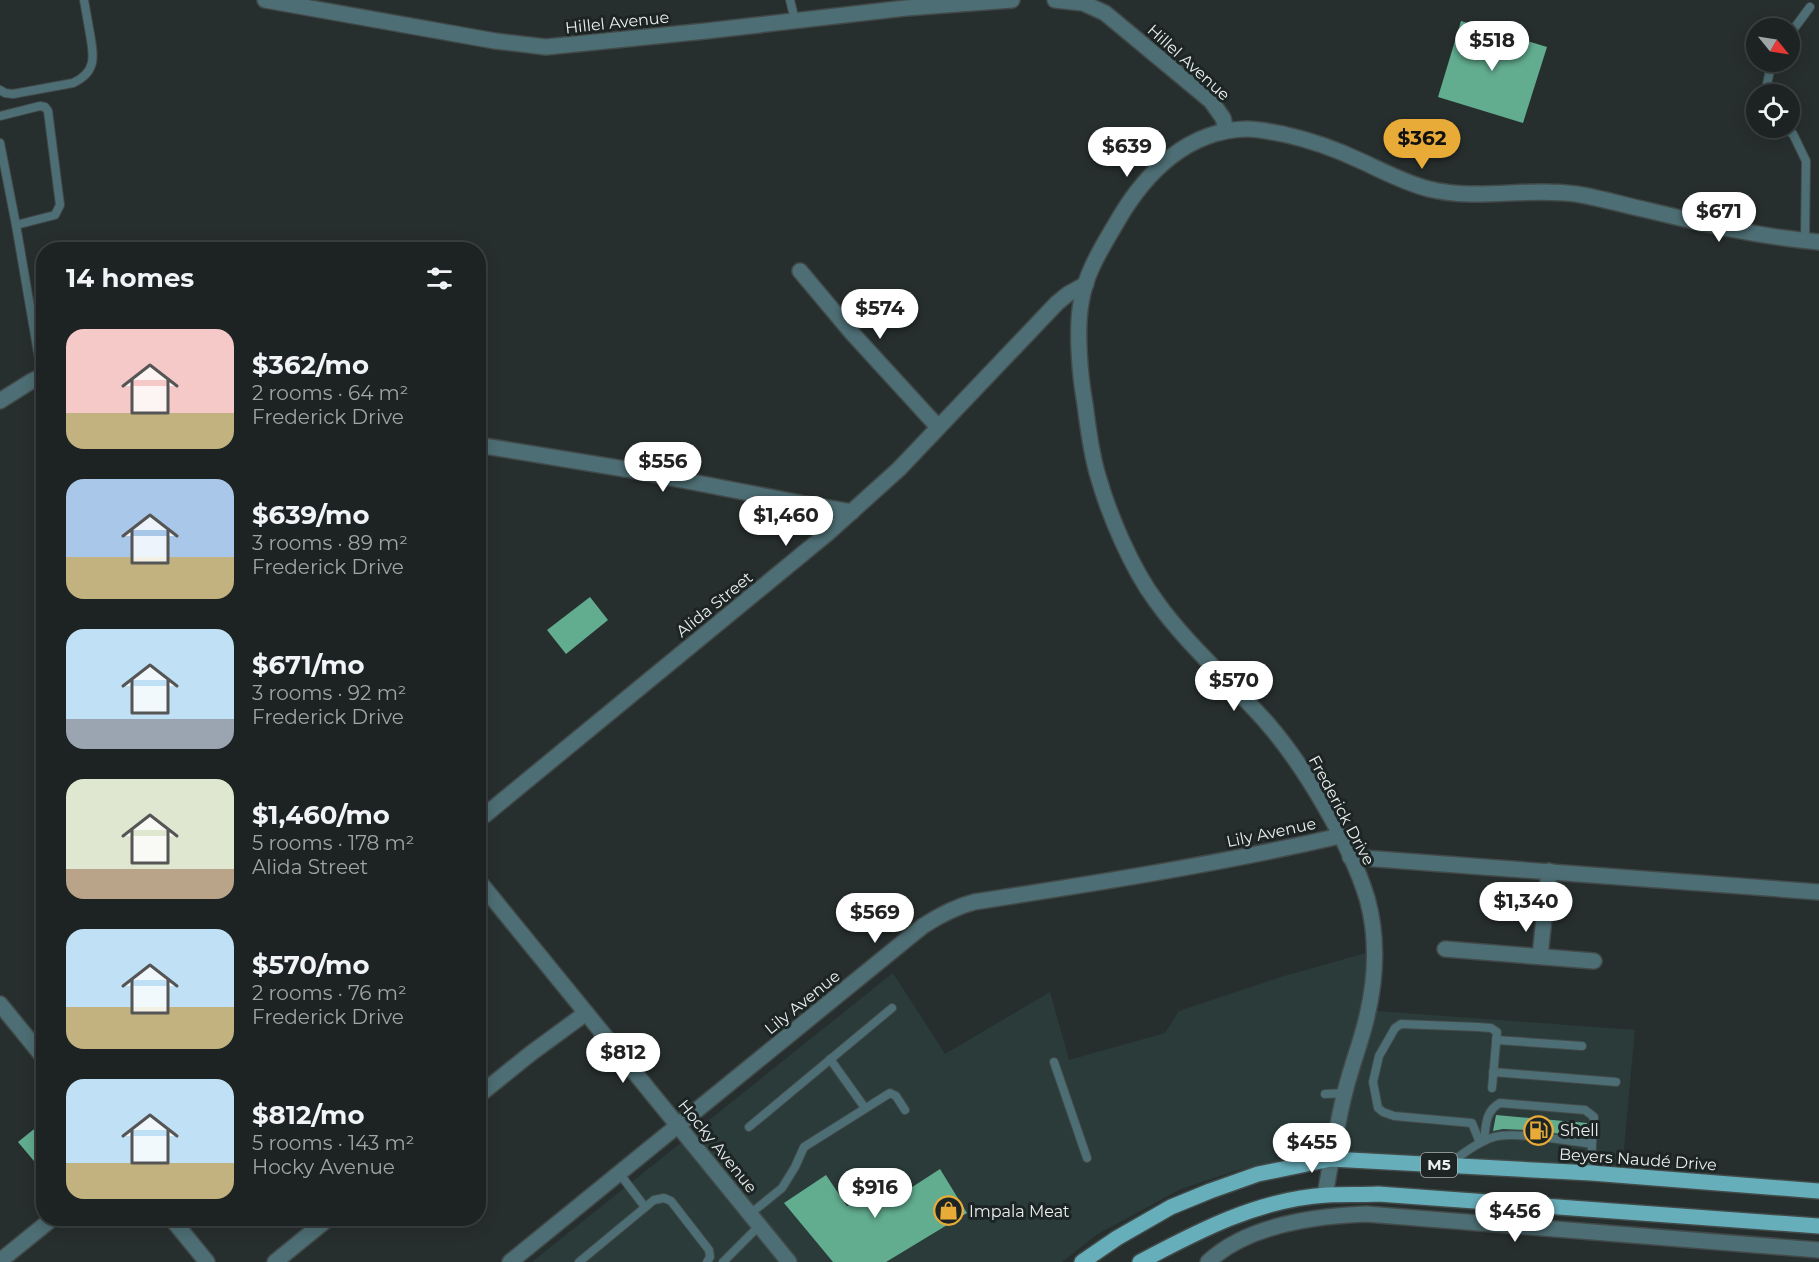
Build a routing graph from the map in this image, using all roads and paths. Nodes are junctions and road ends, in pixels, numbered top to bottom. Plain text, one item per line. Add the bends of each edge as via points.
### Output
1 (84, 0) edge
2 (265, 0) edge
3 (790, 0) edge
4 (1012, 0) edge
5 (1055, 0) edge
6 (1810, 7) dead end
7 (795, 20) junction
8 (1800, 20) edge
9 (0, 90) edge
10 (0, 116) edge
11 (1226, 130) junction
12 (1795, 138) edge
13 (0, 143) edge
14 (16, 225) junction
15 (1812, 242) edge
16 (800, 271) dead end
17 (1086, 284) junction
18 (36, 336) edge
19 (36, 379) edge
20 (0, 401) edge
21 (938, 427) junction
22 (486, 446) edge
23 (852, 512) junction
24 (486, 816) edge
25 (1340, 836) junction
26 (1350, 857) junction
27 (1549, 871) junction
28 (486, 888) edge
29 (1819, 892) edge
30 (1445, 949) dead end
31 (1540, 956) junction
32 (1593, 961) dead end
33 (0, 1004) edge
34 (891, 1008) dead end
35 (586, 1012) junction
36 (1496, 1040) junction
37 (1582, 1046) dead end
38 (36, 1048) edge
39 (830, 1059) junction
40 (1054, 1062) dead end
41 (1493, 1072) junction
42 (1616, 1082) dead end
43 (1492, 1088) dead end
44 (486, 1090) edge
45 (1345, 1093) junction
46 (1325, 1094) dead end
47 (865, 1108) junction
48 (905, 1110) dead end
49 (677, 1125) junction
50 (749, 1127) dead end
51 (1482, 1142) junction
52 (1592, 1144) junction
53 (1087, 1158) dead end
54 (1331, 1159) junction
55 (1447, 1166) junction
56 (619, 1173) junction
57 (1591, 1173) junction
58 (1819, 1191) edge
59 (1325, 1195) junction
60 (645, 1207) junction
61 (754, 1220) junction
62 (43, 1226) edge
63 (178, 1226) edge
64 (319, 1226) edge
65 (1819, 1226) edge
66 (1819, 1250) edge
67 (0, 1261) edge
68 (207, 1262) edge
69 (275, 1262) edge
70 (510, 1262) edge
71 (579, 1262) edge
72 (707, 1262) edge
73 (723, 1262) edge
74 (789, 1262) edge
75 (1082, 1262) edge
76 (1140, 1262) edge
77 (1208, 1262) edge

1 - 9 lane via 94,56 87,74 73,83 13,94
2 - 7 street, Hillel Avenue via 546,47
3 - 7 lane
4 - 7 street, Hillel Avenue
5 - 11 street, Hillel Avenue via 1083,3 1117,22 1210,101 1223,118
6 - 8 lane
10 - 14 lane via 40,106 48,111 60,205 55,215
11 - 15 street, Frederick Drive via 1253,128 1308,140 1435,191 1550,191
11 - 17 street, Frederick Drive via 1193,142 1155,169 1121,215
12 - 15 lane via 1806,161
13 - 14 lane
14 - 18 lane
16 - 21 street
17 - 21 street, Alida Street via 1057,303
17 - 25 street, Frederick Drive via 1080,321 1081,384 1092,455 1132,562 1179,630 1284,744
19 - 20 street
21 - 23 street, Alida Street
22 - 23 street
23 - 24 street, Alida Street
25 - 26 street, Frederick Drive
25 - 49 street, Lily Avenue via 1250,856 951,909 923,926
26 - 27 street
26 - 45 street, Frederick Drive via 1366,895 1375,964 1367,1016
27 - 29 street
27 - 31 street
28 - 35 street, Hocky Avenue
30 - 31 street
31 - 32 street
33 - 38 street
34 - 39 lane
35 - 44 street
35 - 49 street, Hocky Avenue
36 - 37 lane
36 - 41 lane
36 - 51 lane via 1497,1032 1491,1028 1401,1024 1379,1056 1373,1082 1378,1108 1383,1112 1472,1123
39 - 47 lane
39 - 50 lane
40 - 53 lane
41 - 42 lane
41 - 43 lane
45 - 46 lane
45 - 54 street, Frederick Drive
47 - 48 lane via 893,1093
47 - 61 lane via 804,1147 782,1188
49 - 56 street, Lily Avenue
49 - 61 street, Hocky Avenue
51 - 52 lane via 1508,1136
51 - 52 lane via 1487,1117 1500,1103 1585,1110 1594,1117
51 - 55 lane
52 - 57 lane
54 - 55 main road, Beyers Naudé Drive / M5
54 - 59 street, Frederick Drive
54 - 75 main road, Beyers Naudé Drive / M5 via 1258,1174 1171,1207
55 - 57 main road, Beyers Naudé Drive / M5
56 - 60 lane
56 - 70 street, Lily Avenue
57 - 58 main road, Beyers Naudé Drive / M5
59 - 65 main road, M5 via 1378,1194
59 - 76 main road, M5 via 1245,1213 1199,1230
60 - 71 lane
60 - 72 lane via 654,1200 671,1201 708,1250
61 - 73 lane
61 - 74 street, Hocky Avenue
62 - 67 street
63 - 68 street
64 - 69 street
66 - 77 street via 1366,1214 1280,1226 1233,1244

